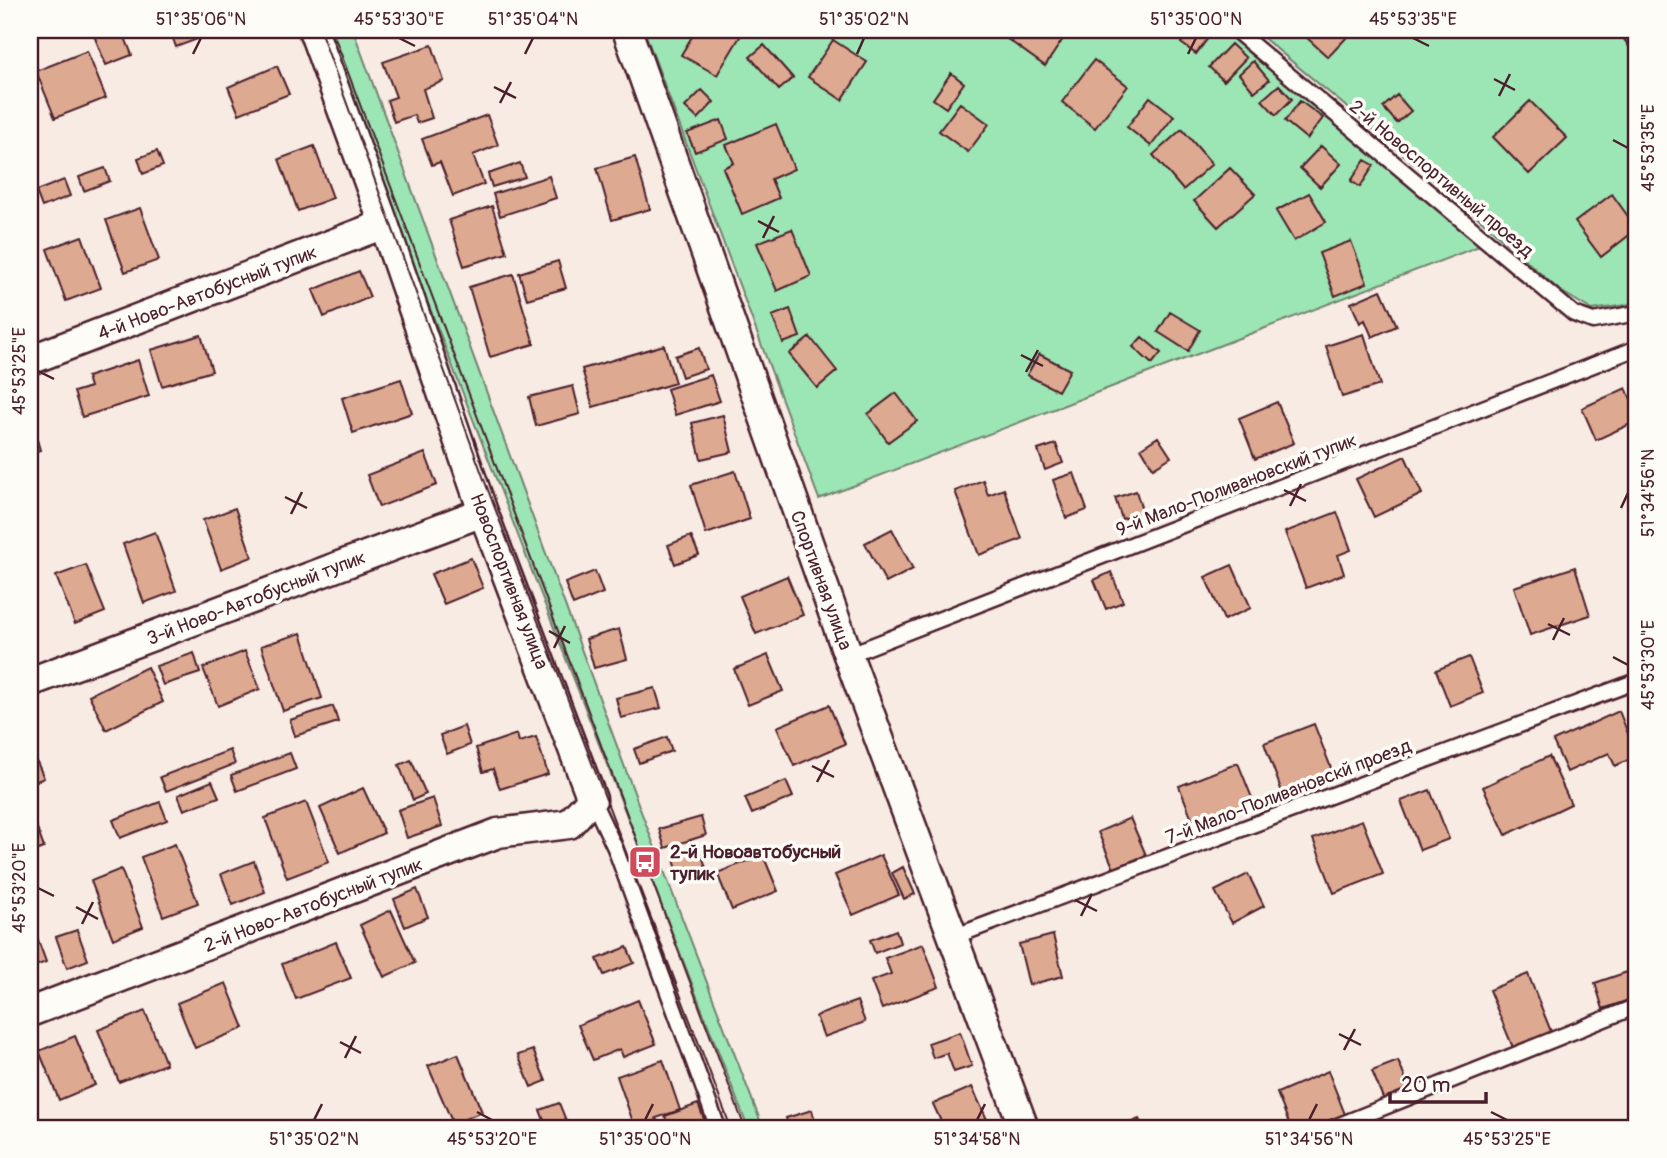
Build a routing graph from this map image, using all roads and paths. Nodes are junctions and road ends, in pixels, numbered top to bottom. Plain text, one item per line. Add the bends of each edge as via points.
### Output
1 (313, 30) edge
2 (627, 30) edge
3 (1235, 30) edge
4 (1628, 30) edge
5 (1637, 43) edge
6 (384, 224) junction
7 (1637, 313) edge
8 (1637, 348) edge
9 (30, 360) edge
10 (483, 512) junction
11 (848, 655) junction
12 (1637, 681) edge
13 (30, 682) edge
14 (592, 799) junction
15 (953, 937) junction
16 (1637, 1006) edge
17 (30, 1012) edge
18 (718, 1128) edge
19 (1024, 1128) edge
20 (1332, 1128) edge

1 - 6 street, Новоспортивная улица
2 - 11 street, Спортивная улица
3 - 7 lane, 2-й Новоспортивный проезд via 1574,314 1593,321
4 - 5 lane
6 - 9 street, 4-й Ново-Автобусный тупик
6 - 10 street, Новоспортивная улица
8 - 11 lane, 9-й Мало-Поливановский тупик
10 - 13 street, 3-й Ново-Автобусный тупик
10 - 14 street, Новоспортивная улица
11 - 15 street, Спортивная улица
12 - 15 lane, 7-й Мало-Поливановскй проезд
14 - 17 street, 2-й Ново-Автобусный тупик via 569,824 498,833
14 - 18 lane, Новоспортивная улица via 615,848
15 - 19 street, Спортивная улица
16 - 20 lane

